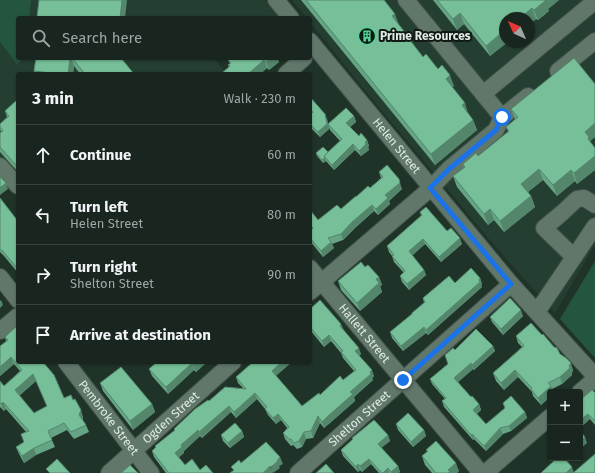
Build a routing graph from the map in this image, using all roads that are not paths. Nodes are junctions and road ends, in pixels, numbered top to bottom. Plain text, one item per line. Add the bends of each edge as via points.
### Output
1 (276, 0) edge
2 (406, 0) edge
3 (595, 1) edge
4 (289, 16) edge
5 (595, 41) edge
6 (312, 52) edge
7 (300, 60) edge
8 (288, 72) edge
9 (483, 94) junction
10 (502, 117) junction
11 (0, 166) edge
12 (16, 184) edge
13 (430, 188) junction
14 (595, 205) edge
15 (595, 226) edge
16 (574, 257) junction
17 (312, 274) edge
18 (0, 277) edge
19 (511, 284) junction
20 (316, 287) edge
21 (16, 297) edge
22 (537, 312) junction
23 (16, 318) edge
24 (0, 331) edge
25 (68, 364) edge
26 (231, 364) edge
27 (595, 377) edge
28 (403, 380) junction
29 (583, 389) edge
30 (547, 420) edge
31 (134, 451) junction
32 (109, 473) edge
33 (151, 473) edge
34 (298, 473) edge
35 (480, 473) edge
36 (485, 473) edge

1 - 4 street
2 - 9 street
3 - 9 street
5 - 10 street
6 - 13 street, Helen Street
7 - 8 street
9 - 10 street
10 - 13 street via 496,130
11 - 12 street
13 - 19 street, Helen Street
13 - 20 street
14 - 16 street via 584,198 577,199 544,228
15 - 16 street
16 - 22 street
17 - 20 street, Hallett Street
18 - 21 street
19 - 22 street, Helen Street
19 - 28 street, Shelton Street
20 - 28 street, Hallett Street
22 - 27 street, Helen Street
23 - 24 street
25 - 31 street, Pembroke Street
26 - 31 street, Ogden Street
27 - 29 street
28 - 34 street, Shelton Street
28 - 35 street, Hallett Street
30 - 36 street
31 - 32 street, Ogden Street
31 - 33 street, Pembroke Street

